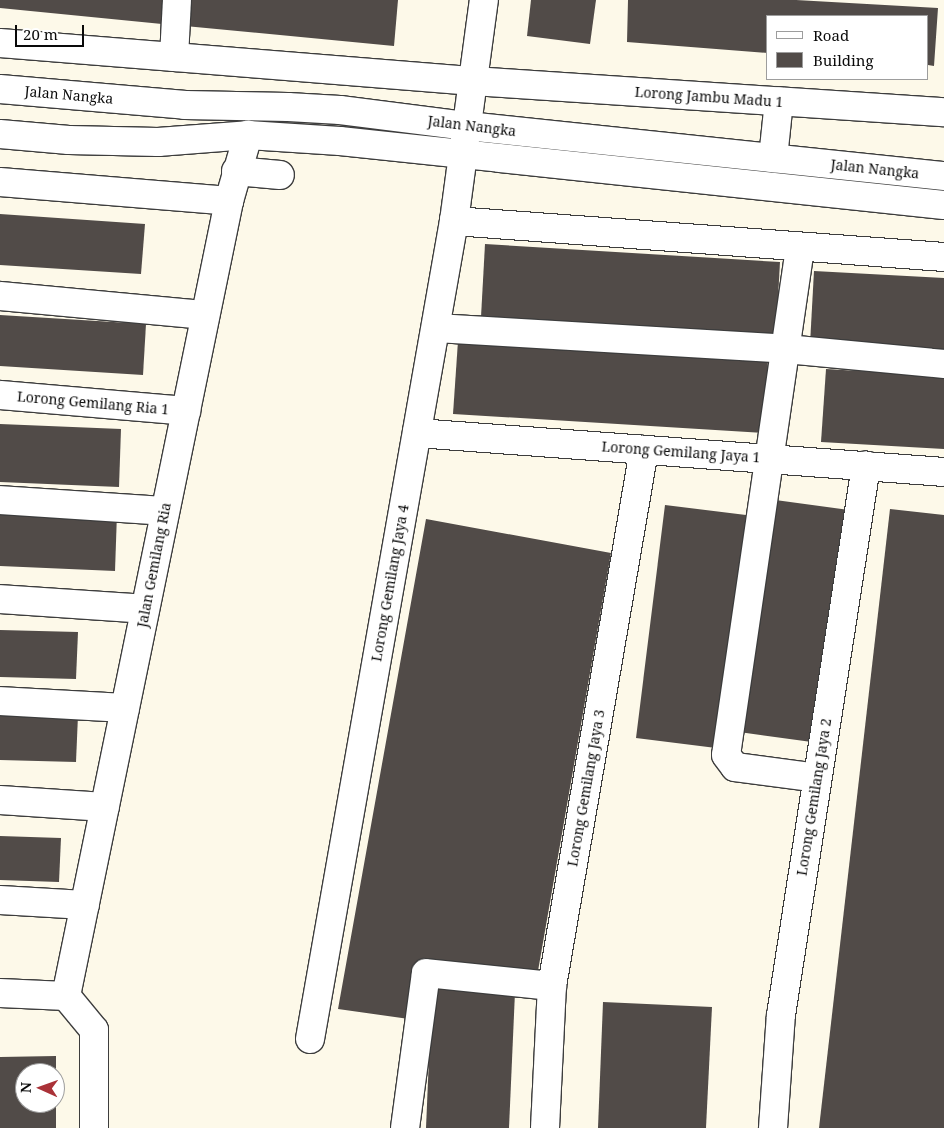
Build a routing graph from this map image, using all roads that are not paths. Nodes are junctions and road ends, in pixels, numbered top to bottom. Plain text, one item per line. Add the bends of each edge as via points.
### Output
1 (177, 0) edge
2 (484, 0) edge
3 (0, 43) edge
4 (174, 57) junction
5 (473, 81) junction
6 (0, 89) edge
7 (779, 101) junction
8 (944, 112) edge
9 (467, 126) junction
10 (0, 134) edge
11 (248, 135) junction
12 (464, 154) junction
13 (773, 158) junction
14 (236, 170) junction
15 (280, 175) dead end
16 (944, 176) edge
17 (0, 182) edge
18 (228, 200) junction
19 (944, 205) edge
20 (454, 221) junction
21 (800, 248) junction
22 (944, 257) edge
23 (0, 296) edge
24 (205, 315) junction
25 (436, 328) junction
26 (786, 349) junction
27 (944, 364) edge
28 (0, 395) edge
29 (186, 411) junction
30 (417, 433) junction
31 (644, 450) junction
32 (769, 459) junction
33 (866, 466) junction
34 (944, 472) edge
35 (0, 500) edge
36 (165, 511) junction
37 (0, 599) edge
38 (146, 609) junction
39 (0, 701) edge
40 (125, 708) junction
41 (817, 778) junction
42 (0, 800) edge
43 (105, 807) junction
44 (0, 900) edge
45 (85, 905) junction
46 (552, 986) junction
47 (0, 993) edge
48 (66, 996) junction
49 (310, 1039) dead end
50 (94, 1128) edge
51 (405, 1128) edge
52 (545, 1128) edge
53 (773, 1128) edge

1 - 4 street
2 - 5 street, Lorong Gemilang Jaya 4
3 - 4 street, Lorong Jambu Madu 1
4 - 5 street, Lorong Jambu Madu 1
5 - 7 street, Lorong Jambu Madu 1
5 - 9 street, Lorong Gemilang Jaya 4
6 - 9 street, Jalan Nangka via 185,106 340,110
7 - 8 street, Lorong Jambu Madu 1
7 - 13 street
9 - 12 street, Lorong Gemilang Jaya 4
9 - 13 street, Jalan Nangka
10 - 11 street, Jalan Nangka via 69,140 158,142
11 - 12 street, Jalan Nangka
11 - 14 street, Jalan Gemilang Ria
12 - 19 street, Jalan Nangka
12 - 20 street, Lorong Gemilang Jaya 4
13 - 16 street, Jalan Nangka
14 - 15 street
14 - 18 street, Jalan Gemilang Ria
17 - 18 street
18 - 24 street, Jalan Gemilang Ria
20 - 21 street
20 - 25 street, Lorong Gemilang Jaya 4
21 - 22 street
21 - 26 street
23 - 24 street
24 - 29 street, Jalan Gemilang Ria
25 - 26 street
25 - 30 street, Lorong Gemilang Jaya 4
26 - 27 street
26 - 32 street
28 - 29 street, Lorong Gemilang Ria 1
29 - 36 street, Jalan Gemilang Ria
30 - 31 street, Lorong Gemilang Jaya 1
30 - 49 street, Lorong Gemilang Jaya 4
31 - 32 street, Lorong Gemilang Jaya 1
31 - 46 street, Lorong Gemilang Jaya 3
32 - 33 street, Lorong Gemilang Jaya 1
32 - 41 street via 726,755 735,767
33 - 34 street, Lorong Gemilang Jaya 1
33 - 41 street, Lorong Gemilang Jaya 2
35 - 36 street
36 - 38 street, Jalan Gemilang Ria
37 - 38 street
38 - 40 street, Jalan Gemilang Ria
39 - 40 street
40 - 43 street, Jalan Gemilang Ria
41 - 53 street, Lorong Gemilang Jaya 2 via 781,1015
42 - 43 street
43 - 45 street, Jalan Gemilang Ria
44 - 45 street
45 - 48 street, Jalan Gemilang Ria
46 - 51 street via 426,973
46 - 52 street, Lorong Gemilang Jaya 3
47 - 48 street
48 - 50 street via 94,1030

